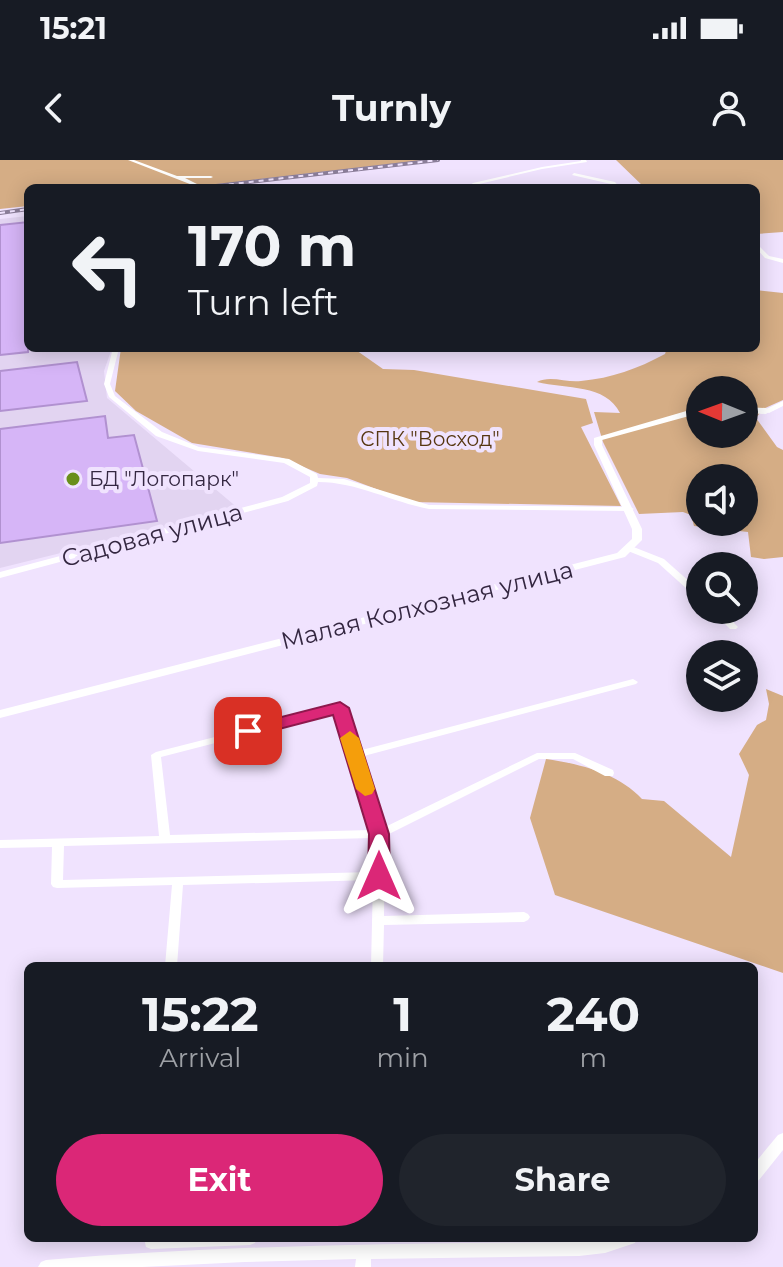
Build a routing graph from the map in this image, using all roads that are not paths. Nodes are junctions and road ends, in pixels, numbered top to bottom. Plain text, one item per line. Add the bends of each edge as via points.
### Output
1 (130, 160) edge
2 (583, 160) edge
3 (574, 174) dead end
4 (176, 177) junction
5 (211, 177) dead end
6 (193, 184) edge
7 (473, 184) edge
8 (614, 184) edge
9 (760, 249) edge
10 (783, 261) edge
11 (115, 352) edge
12 (783, 403) edge
13 (758, 411) edge
14 (766, 411) junction
15 (783, 412) edge
16 (686, 414) edge
17 (314, 480) junction
18 (630, 509) junction
19 (631, 549) junction
20 (0, 575) edge
21 (686, 583) edge
22 (730, 624) edge
23 (733, 627) dead end
24 (633, 682) dead end
25 (0, 714) edge
26 (355, 755) junction
27 (609, 773) dead end
28 (379, 834) junction
29 (165, 839) junction
30 (58, 842) junction
31 (0, 844) edge
32 (379, 876) junction
33 (178, 880) junction
34 (524, 917) dead end
35 (378, 921) junction
36 (171, 962) edge
37 (377, 962) edge
38 (783, 1139) edge
39 (758, 1170) edge
40 (618, 1242) edge
41 (363, 1259) edge
42 (46, 1267) edge

1 - 4 street
2 - 7 street
3 - 8 street
4 - 5 street
4 - 6 street
9 - 10 street
11 - 17 street via 107,384 112,397 159,434 198,449 286,461
12 - 14 street
13 - 14 street
14 - 15 street
16 - 18 street via 598,438
17 - 18 street via 345,480 429,507
17 - 20 street, Садовая улица via 302,492
18 - 19 street via 637,529
19 - 21 street via 661,561
19 - 25 street, Малая Колхозная улица via 602,562
22 - 23 street
24 - 26 street
26 - 28 street
26 - 29 street via 340,708 156,755
27 - 28 street via 575,756 537,756
28 - 29 street
28 - 32 street
29 - 30 street
30 - 31 street
30 - 33 street via 57,884
32 - 33 street
32 - 35 street
33 - 36 street
34 - 35 street
35 - 37 street
38 - 39 street
40 - 41 street via 579,1249
41 - 42 street via 149,1258

